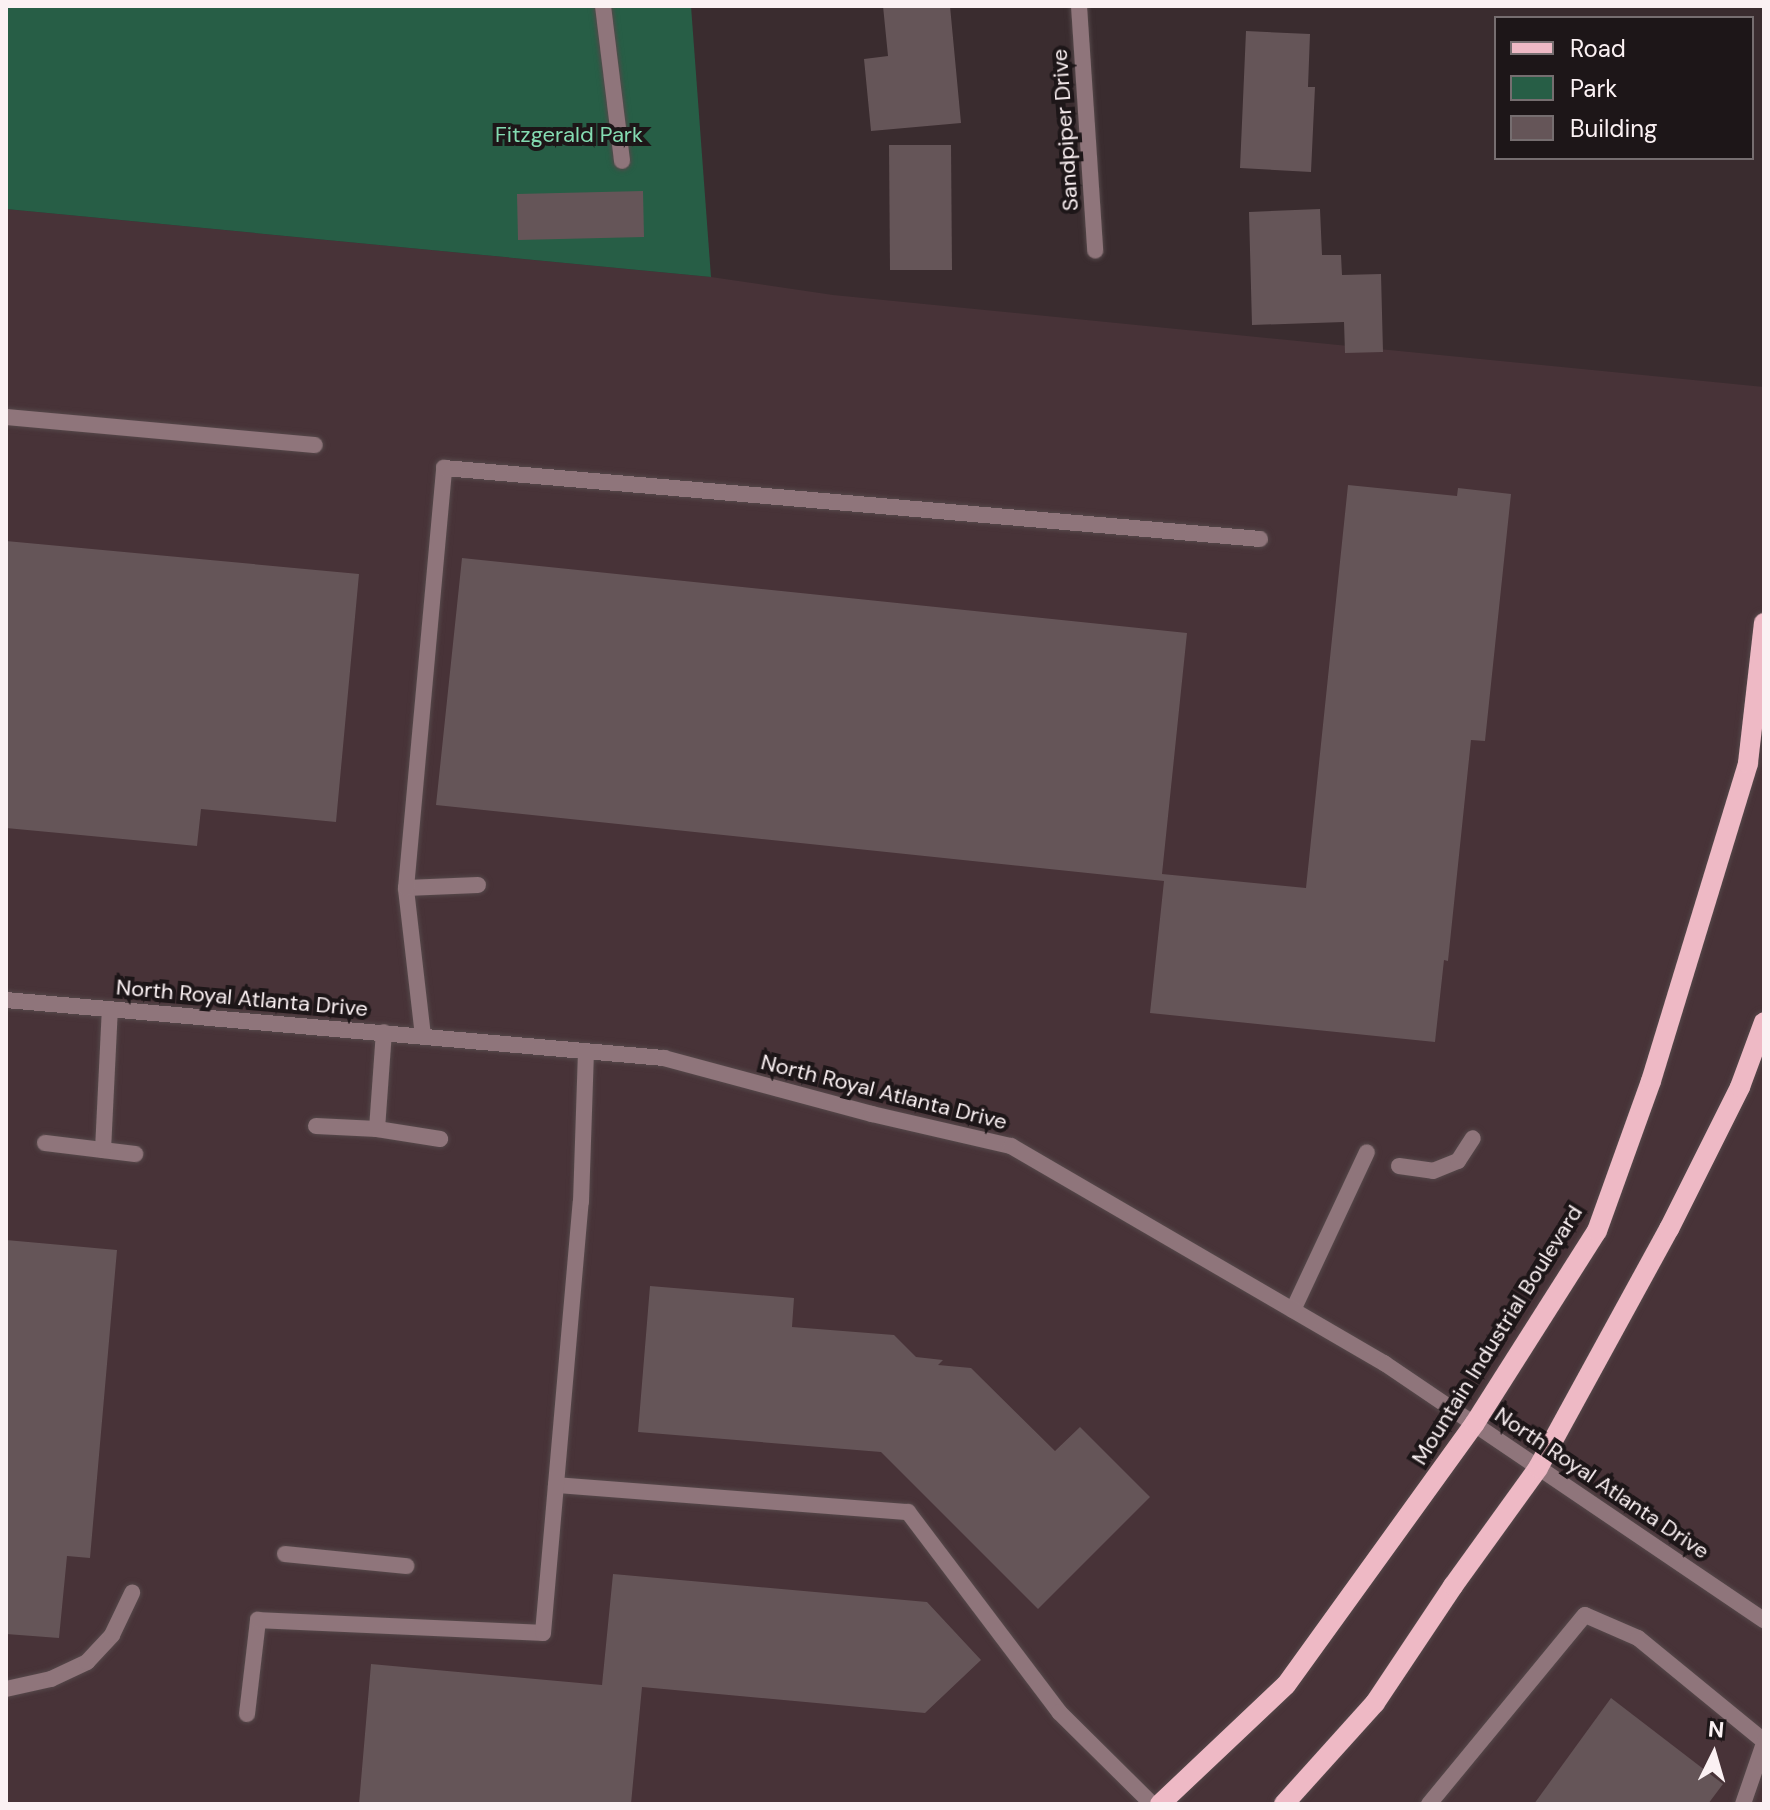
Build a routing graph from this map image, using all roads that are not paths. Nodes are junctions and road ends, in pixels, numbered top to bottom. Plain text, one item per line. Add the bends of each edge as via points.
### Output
1 (603, 6) edge
2 (1079, 6) edge
3 (622, 161) dead end
4 (1095, 250) dead end
5 (6, 417) edge
6 (315, 445) dead end
7 (1260, 539) dead end
8 (1764, 623) edge
9 (478, 885) dead end
10 (406, 888) junction
11 (6, 1000) edge
12 (110, 1009) junction
13 (1764, 1022) edge
14 (384, 1032) junction
15 (423, 1036) junction
16 (586, 1051) junction
17 (316, 1126) dead end
18 (377, 1129) junction
19 (1473, 1138) dead end
20 (440, 1139) dead end
21 (45, 1143) dead end
22 (103, 1150) junction
23 (1367, 1152) dead end
24 (135, 1154) dead end
25 (1399, 1166) dead end
26 (1293, 1310) junction
27 (1475, 1423) junction
28 (1538, 1468) junction
29 (556, 1485) junction
30 (285, 1554) dead end
31 (406, 1566) dead end
32 (132, 1593) dead end
33 (1764, 1620) edge
34 (6, 1689) edge
35 (247, 1714) dead end
36 (1764, 1742) edge
37 (1152, 1804) edge
38 (1160, 1804) edge
39 (1284, 1804) edge
40 (1429, 1804) edge
41 (1743, 1804) edge

1 - 3 street
2 - 4 street, Sandpiper Drive
5 - 6 street
7 - 10 street via 444,468
8 - 27 main road, Mountain Industrial Boulevard via 1748,763 1651,1081 1597,1231
9 - 10 street
10 - 15 street
11 - 12 street, North Royal Atlanta Drive
12 - 14 street, North Royal Atlanta Drive
12 - 22 street
13 - 28 main road via 1740,1087 1669,1229
14 - 15 street, North Royal Atlanta Drive
14 - 18 street
15 - 16 street, North Royal Atlanta Drive
16 - 26 street, North Royal Atlanta Drive via 664,1058 1011,1146
16 - 29 street via 581,1202
17 - 18 street
18 - 20 street
19 - 25 street via 1458,1161 1433,1171
21 - 22 street
22 - 24 street
23 - 26 street
26 - 27 street, North Royal Atlanta Drive
27 - 28 street, North Royal Atlanta Drive
27 - 38 main road, Mountain Industrial Boulevard via 1286,1685
28 - 33 street, North Royal Atlanta Drive
28 - 39 main road via 1375,1703
29 - 35 street via 543,1633 258,1620
29 - 37 street via 908,1512 1059,1712
30 - 31 street
32 - 34 street via 112,1635 87,1662 51,1679
36 - 40 street via 1638,1638 1585,1615
36 - 41 street

